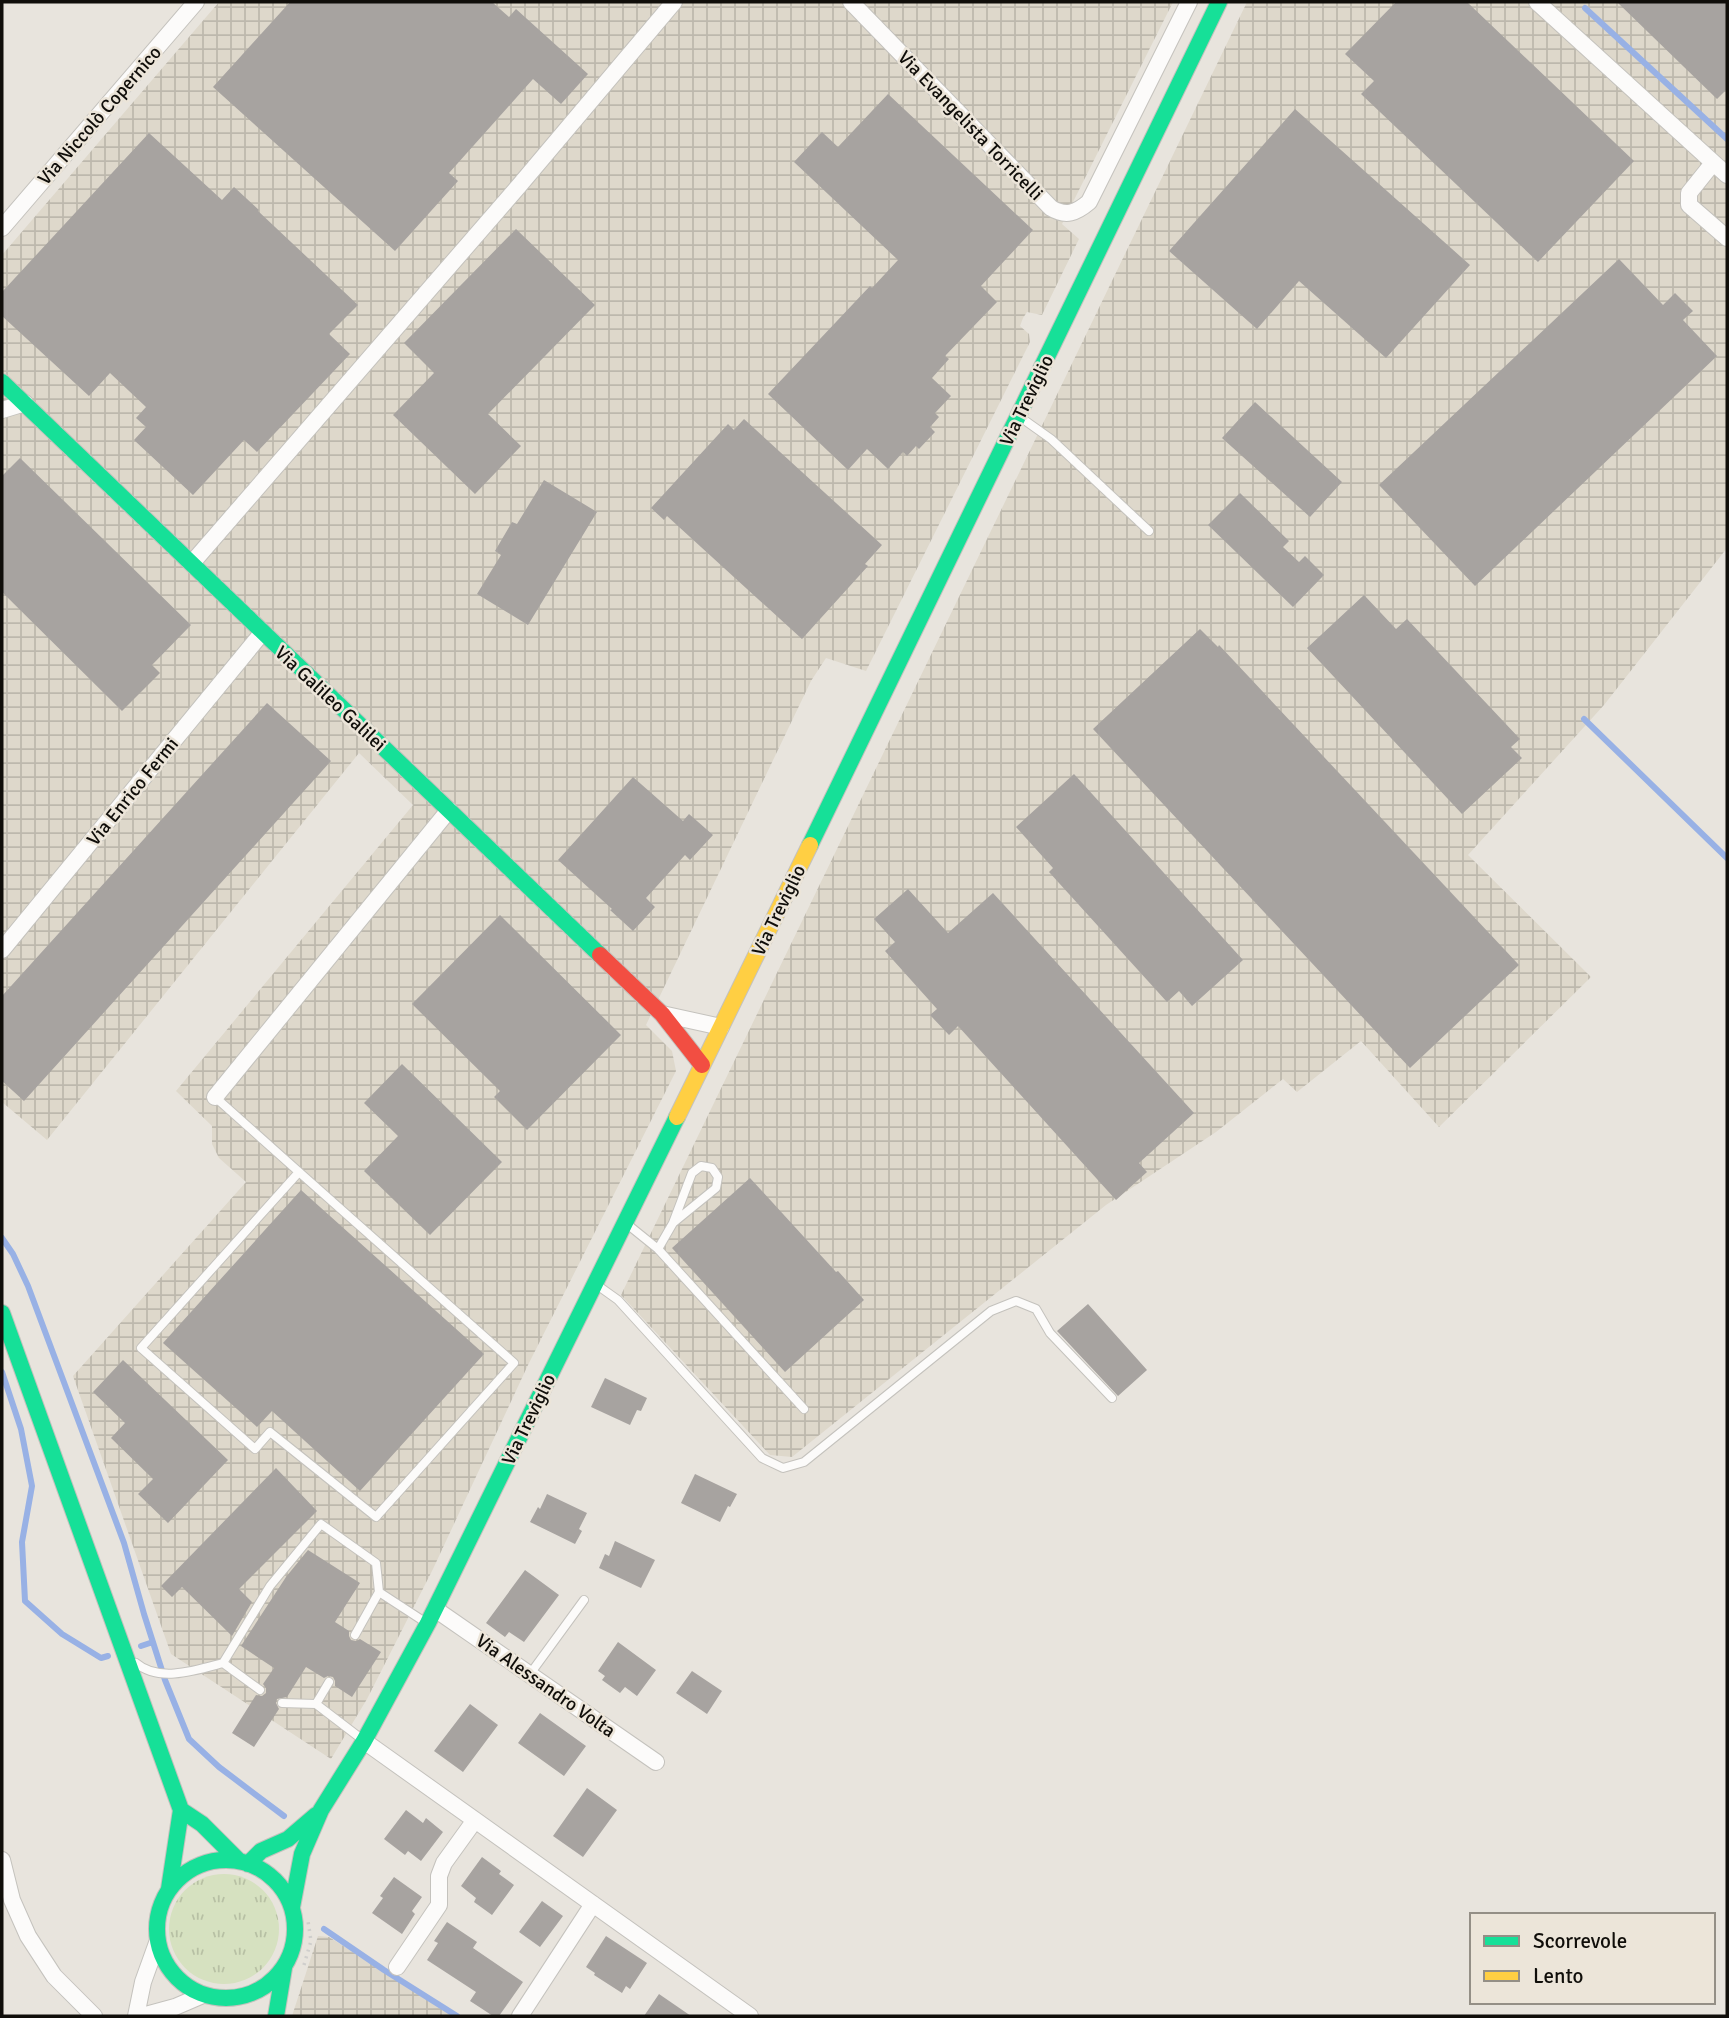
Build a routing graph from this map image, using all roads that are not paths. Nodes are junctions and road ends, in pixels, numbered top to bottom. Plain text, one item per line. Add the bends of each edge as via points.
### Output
1 (196, 2) edge
2 (674, 2) edge
3 (851, 2) edge
4 (1189, 2) edge
5 (1219, 2) edge
6 (1543, 4) edge
7 (1713, 163) junction
8 (1727, 175) edge
9 (2, 228) edge
10 (1727, 238) edge
11 (2, 382) edge
12 (25, 404) junction
13 (2, 410) edge
14 (1018, 416) junction
15 (1149, 531) dead end
16 (192, 563) junction
17 (262, 632) junction
18 (449, 810) junction
19 (2, 950) edge
20 (662, 1014) junction
21 (721, 1027) junction
22 (702, 1065) junction
23 (215, 1097) joint
24 (299, 1172) junction
25 (625, 1222) junction
26 (673, 1223) junction
27 (658, 1250) junction
28 (595, 1283) junction
29 (2, 1313) edge
30 (1112, 1398) dead end
31 (804, 1409) dead end
32 (379, 1592) junction
33 (584, 1600) dead end
34 (431, 1616) junction
35 (355, 1635) dead end
36 (126, 1654) junction
37 (223, 1663) junction
38 (530, 1674) junction
39 (329, 1682) dead end
40 (260, 1690) dead end
41 (282, 1703) dead end
42 (316, 1704) junction
43 (364, 1741) junction
44 (656, 1762) dead end
45 (181, 1810) junction
46 (321, 1810) junction
47 (475, 1820) junction
48 (2, 1860) edge
49 (244, 1862) junction
50 (169, 1889) junction
51 (593, 1904) junction
52 (292, 1907) junction
53 (157, 1943) junction
54 (397, 1967) dead end
55 (284, 1968) junction
56 (209, 1997) junction
57 (94, 2016) edge
58 (136, 2016) edge
59 (142, 2016) edge
60 (230, 2016) edge
61 (276, 2016) edge
62 (520, 2016) edge
63 (750, 2016) edge

1 - 9 street, Via Niccolò Copernico
2 - 16 street
3 - 4 street, Via Evangelista Torricelli via 1051,208 1066,214 1078,212 1089,202
5 - 14 street, Via Treviglio
6 - 7 street
7 - 8 street
7 - 10 street via 1689,193 1689,205
11 - 12 street, Via Galileo Galilei
12 - 13 street
12 - 16 street, Via Galileo Galilei
14 - 15 lane via 1051,439
14 - 21 street, Via Treviglio
16 - 17 street, Via Galileo Galilei
17 - 18 street, Via Galileo Galilei
17 - 19 street, Via Enrico Fermi
18 - 20 street, Via Galileo Galilei
18 - 23 street
20 - 21 street
20 - 22 street, Via Galileo Galilei
21 - 22 street, Via Treviglio
22 - 25 street, Via Treviglio
23 - 24 lane
24 - 24 lane via 141,1348 255,1450 270,1432 376,1517 514,1363
25 - 27 lane
25 - 28 street, Via Treviglio
26 - 26 lane via 716,1188 718,1177 712,1168 701,1166 692,1173
26 - 27 lane
27 - 31 lane
28 - 30 lane via 618,1300 762,1458 783,1468 804,1462 991,1311 1016,1301 1036,1310 1051,1333
28 - 34 street, Via Treviglio
29 - 36 street
32 - 34 lane
32 - 35 lane
32 - 37 lane via 376,1563 321,1524 270,1586
33 - 38 lane
34 - 38 street, Via Alessandro Volta
34 - 43 street, Via Treviglio
36 - 37 lane via 152,1671 180,1675
36 - 45 street
37 - 40 lane
38 - 44 street, Via Alessandro Volta
39 - 42 lane
41 - 42 lane
42 - 43 lane
43 - 46 street, Via Treviglio
43 - 47 street
45 - 49 street
45 - 50 street
46 - 49 street, Via Treviglio via 288,1839
46 - 52 street, Via Treviglio via 302,1854
47 - 51 street
47 - 54 street via 444,1863 439,1905
48 - 57 street via 28,1936 54,1976
49 - 50 street via 200,1865
49 - 52 street via 275,1880
50 - 53 street via 160,1906
51 - 62 street
51 - 63 street
52 - 55 street via 295,1928
53 - 56 street via 166,1966 182,1984
53 - 58 street
55 - 56 street via 254,1993
55 - 61 street
56 - 59 street
56 - 60 street

